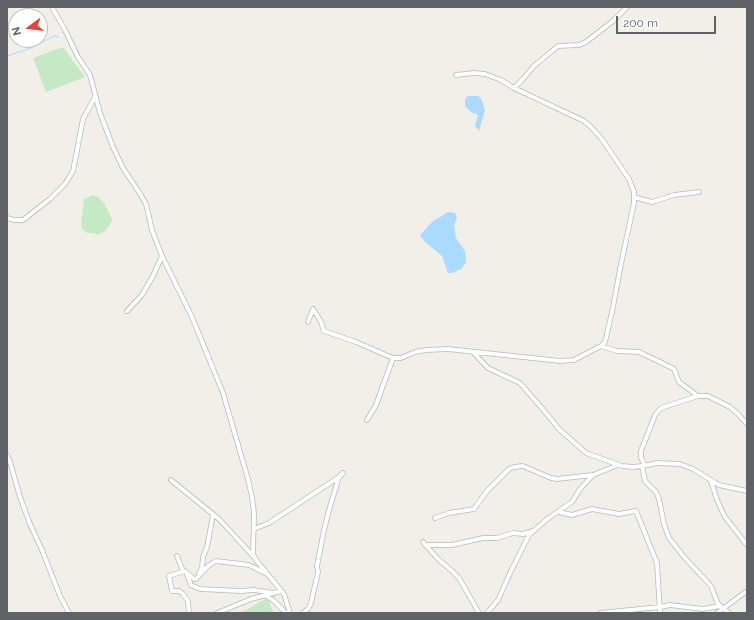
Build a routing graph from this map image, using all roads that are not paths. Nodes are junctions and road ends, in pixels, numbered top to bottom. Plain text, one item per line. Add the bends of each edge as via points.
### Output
1 (52, 7) edge
2 (627, 7) edge
3 (456, 75) dead end
4 (514, 88) junction
5 (95, 96) junction
6 (699, 192) dead end
7 (634, 197) junction
8 (7, 218) edge
9 (162, 256) junction
10 (127, 311) dead end
11 (308, 322) dead end
12 (601, 346) junction
13 (473, 352) junction
14 (393, 358) junction
15 (698, 396) junction
16 (367, 420) dead end
17 (747, 424) edge
18 (7, 455) edge
19 (618, 465) junction
20 (644, 466) junction
21 (343, 473) dead end
22 (593, 475) junction
23 (339, 477) junction
24 (171, 480) dead end
25 (711, 481) junction
26 (747, 491) edge
27 (558, 512) junction
28 (213, 515) junction
29 (435, 518) dead end
30 (254, 529) junction
31 (535, 530) junction
32 (747, 545) edge
33 (178, 556) dead end
34 (256, 560) junction
35 (184, 571) junction
36 (271, 576) junction
37 (197, 578) junction
38 (281, 591) junction
39 (747, 591) edge
40 (273, 593) junction
41 (266, 596) junction
42 (660, 607) junction
43 (721, 607) junction
44 (69, 613) edge
45 (189, 613) edge
46 (216, 613) edge
47 (286, 613) edge
48 (290, 613) edge
49 (303, 613) edge
50 (479, 613) edge
51 (487, 613) edge
52 (600, 613) edge
53 (660, 613) edge
54 (717, 613) edge
55 (729, 613) edge

1 - 5 street via 90,75
2 - 4 street via 586,42 574,46 558,46 534,66
3 - 4 street via 485,74
4 - 7 street via 584,121 591,127 629,178
5 - 8 street via 83,119 73,171 65,184 23,220
5 - 9 street via 118,158 146,204
6 - 7 street via 674,195 652,202
7 - 12 street via 612,312 606,338
9 - 10 street via 142,294
9 - 30 street via 192,317 223,394 248,479
11 - 14 street via 313,309 324,331
12 - 13 street via 574,360 560,361
12 - 15 street via 617,351 639,352 660,362 674,370 679,382
13 - 14 street via 426,350
13 - 19 street via 488,368 520,383 559,429 586,453
14 - 16 street via 376,405
15 - 17 street via 708,396 730,407
15 - 20 street via 664,407 658,412 641,451
18 - 44 street via 30,524
19 - 20 street
19 - 22 street
20 - 25 street via 657,463 680,464
20 - 43 street via 645,481 659,499 669,538 711,586 716,603
21 - 23 street
22 - 27 street via 572,502
22 - 29 street via 557,479 523,466 514,468 483,496 474,509
23 - 30 street via 270,523
23 - 49 street via 324,530 311,603
24 - 28 street
25 - 26 street via 725,487
25 - 32 street via 724,517
27 - 31 street
27 - 42 street via 572,515 592,509 619,514 635,511 657,563
28 - 34 street
28 - 37 street via 202,568
30 - 34 street via 253,550
31 - 50 street via 454,545 424,544 459,578
31 - 51 street via 529,535 498,600
33 - 35 street
34 - 36 street
35 - 37 street via 194,579
35 - 40 street via 191,585 200,589
35 - 45 street via 170,575 169,578 172,590 179,591 186,599
36 - 37 street via 249,565 216,561
36 - 38 street
38 - 40 street
38 - 48 street
39 - 43 street
40 - 41 street
41 - 46 street
41 - 47 street
42 - 43 street
42 - 52 street
42 - 53 street
43 - 54 street
43 - 55 street

